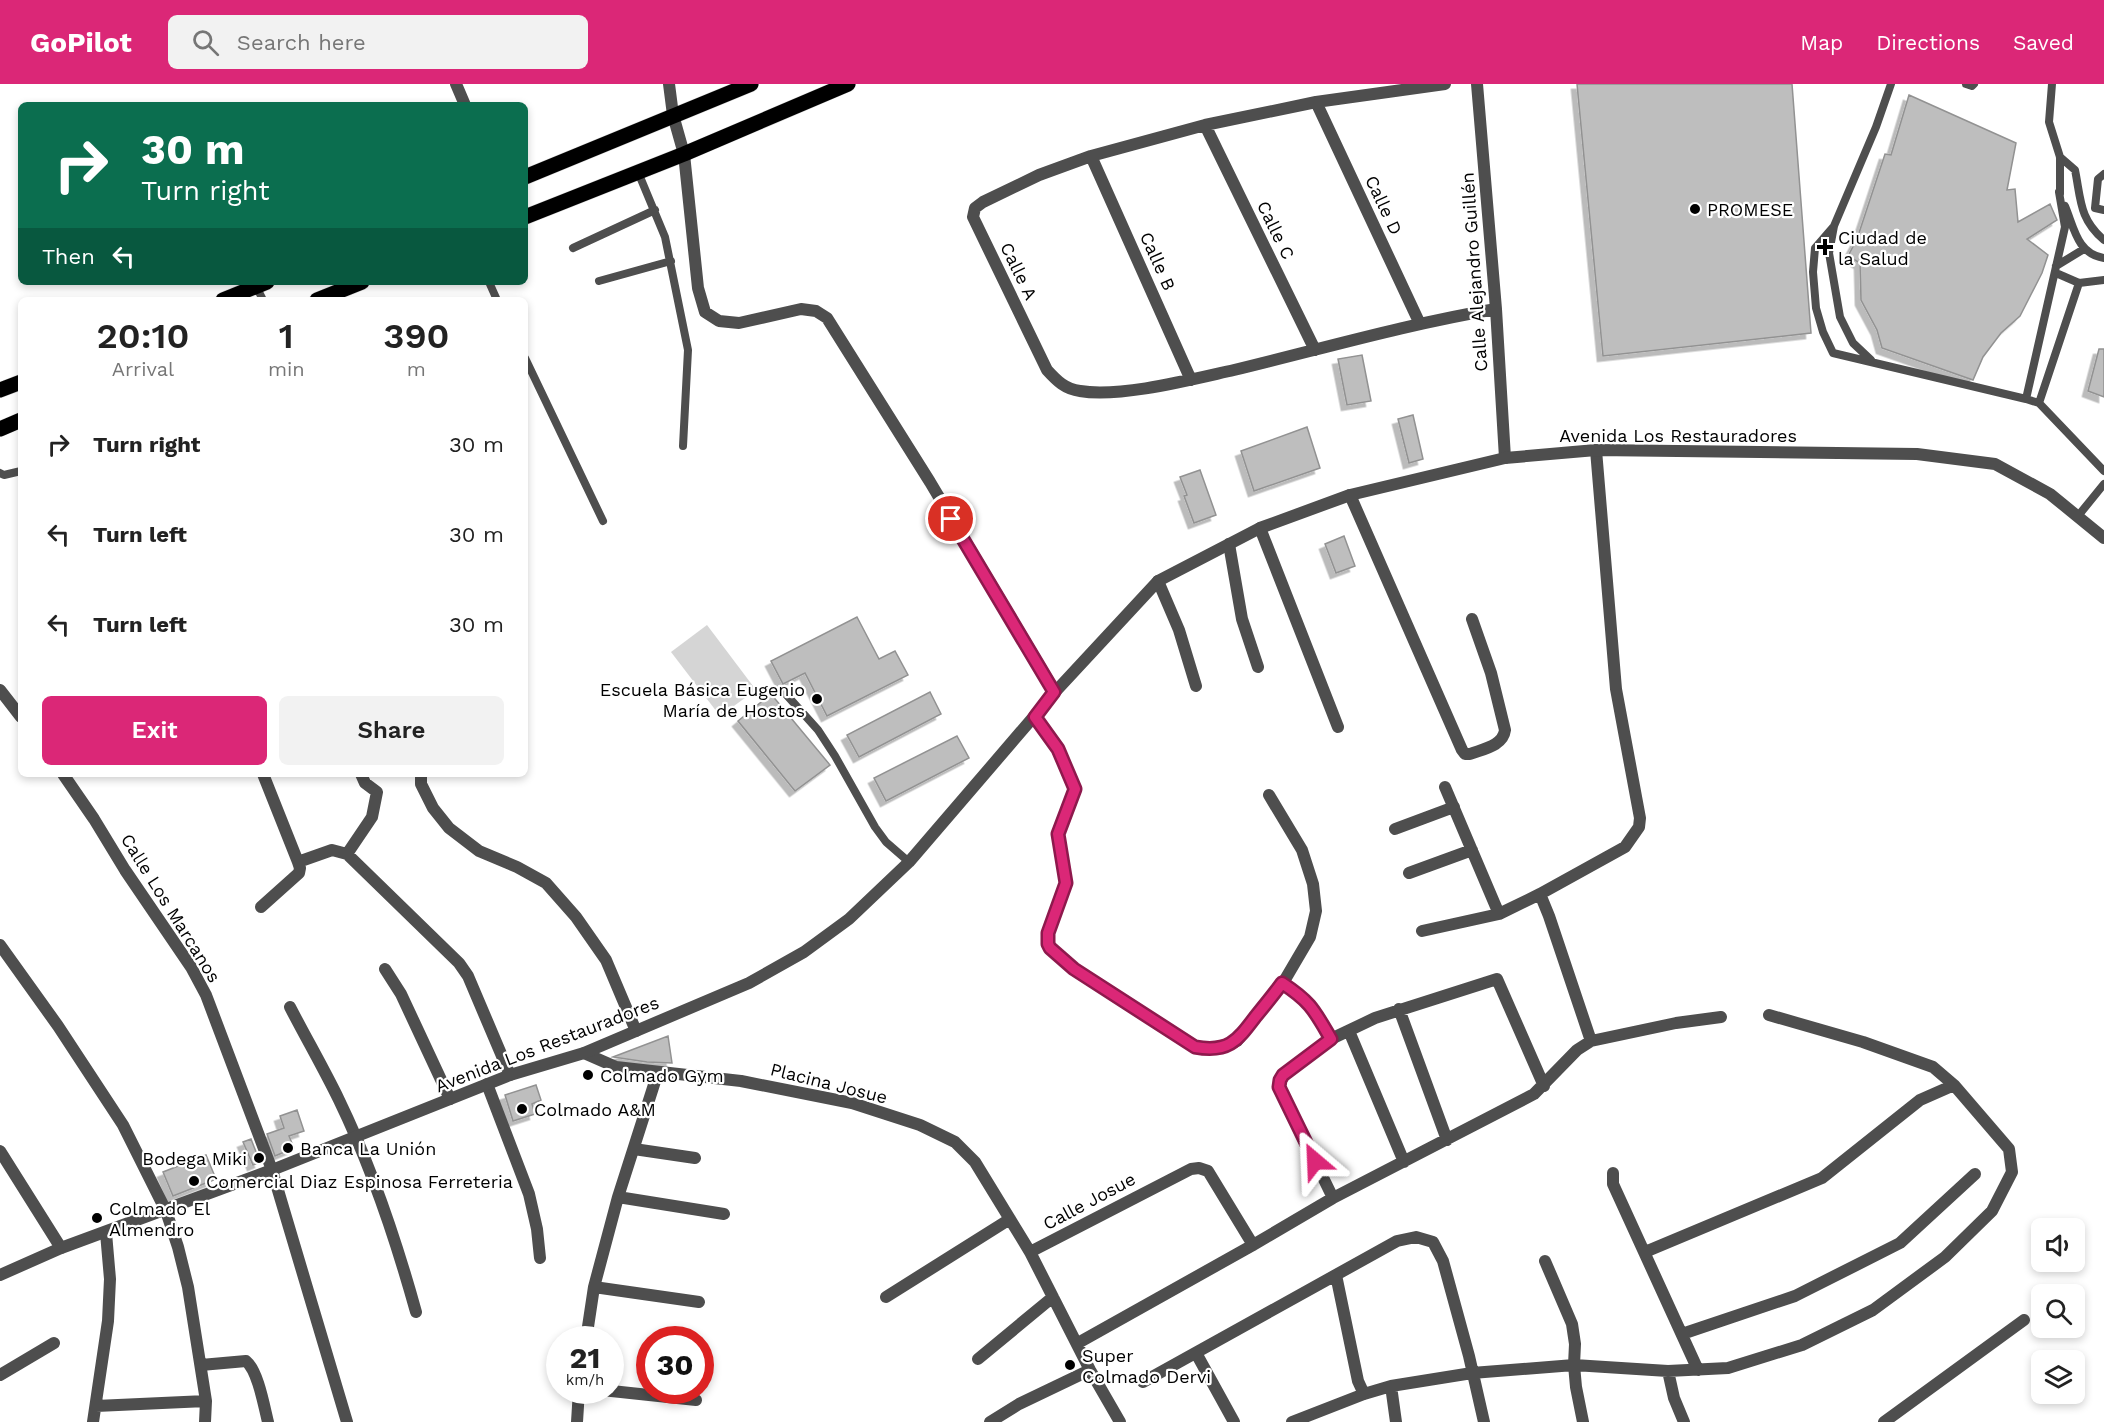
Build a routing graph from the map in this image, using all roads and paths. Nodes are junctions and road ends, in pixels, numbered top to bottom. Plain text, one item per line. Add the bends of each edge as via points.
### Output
1 (456, 84) edge
2 (669, 84) edge
3 (751, 84) edge
4 (848, 84) edge
5 (1445, 84) edge
6 (1478, 84) edge
7 (1891, 84) edge
8 (1966, 84) edge
9 (1974, 84) edge
10 (2052, 84) edge
11 (464, 102) edge
12 (1316, 102) junction
13 (673, 115) junction
14 (1205, 125) junction
15 (684, 154) junction
16 (1092, 156) junction
17 (2060, 157) junction
18 (638, 172) junction
19 (2104, 174) edge
20 (528, 176) edge
21 (2059, 192) junction
22 (655, 210) junction
23 (2104, 210) edge
24 (528, 216) edge
25 (1834, 226) junction
26 (2104, 240) edge
27 (573, 248) dead end
28 (2084, 249) junction
29 (2104, 258) edge
30 (671, 261) junction
31 (2056, 270) junction
32 (2104, 280) edge
33 (599, 281) dead end
34 (2079, 283) junction
35 (356, 285) edge
36 (262, 289) edge
37 (234, 297) edge
38 (326, 297) edge
39 (1496, 309) junction
40 (1420, 324) junction
41 (1315, 350) junction
42 (1873, 361) junction
43 (528, 364) edge
44 (1191, 380) junction
45 (18, 383) edge
46 (0, 390) edge
47 (2026, 399) junction
48 (2039, 403) junction
49 (18, 421) edge
50 (0, 429) edge
51 (683, 446) dead end
52 (1596, 450) junction
53 (1505, 458) junction
54 (2104, 471) edge
55 (18, 472) edge
56 (0, 473) edge
57 (2104, 484) edge
58 (1350, 495) junction
59 (2078, 516) junction
60 (603, 521) dead end
61 (1260, 528) junction
62 (2104, 538) edge
63 (1229, 544) junction
64 (1158, 581) junction
65 (1473, 619) dead end
66 (1258, 667) dead end
67 (1196, 686) dead end
68 (0, 690) edge
69 (783, 691) dead end
70 (1054, 692) junction
71 (18, 713) edge
72 (1035, 717) junction
73 (1338, 727) dead end
74 (65, 777) edge
75 (264, 777) edge
76 (362, 777) edge
77 (421, 777) edge
78 (1445, 787) dead end
79 (1269, 795) dead end
80 (1454, 807) junction
81 (1395, 829) dead end
82 (1472, 850) junction
83 (347, 854) junction
84 (298, 862) junction
85 (909, 862) junction
86 (1409, 873) dead end
87 (1540, 894) junction
88 (261, 907) dead end
89 (1499, 914) junction
90 (1422, 931) dead end
91 (0, 945) edge
92 (385, 969) dead end
93 (1282, 983) junction
94 (290, 1007) dead end
95 (1399, 1009) junction
96 (1769, 1015) dead end
97 (1721, 1017) dead end
98 (636, 1031) junction
99 (1349, 1031) junction
100 (1331, 1039) junction
101 (1591, 1041) junction
102 (584, 1053) junction
103 (658, 1072) junction
104 (510, 1075) junction
105 (487, 1084) junction
106 (1954, 1085) junction
107 (1544, 1086) junction
108 (450, 1099) junction
109 (355, 1137) junction
110 (1447, 1140) junction
111 (634, 1149) junction
112 (0, 1151) edge
113 (695, 1158) dead end
114 (1404, 1162) junction
115 (272, 1170) junction
116 (1613, 1173) dead end
117 (1975, 1174) dead end
118 (618, 1197) junction
119 (1333, 1198) junction
120 (166, 1211) junction
121 (724, 1214) dead end
122 (1010, 1219) junction
123 (106, 1233) junction
124 (1253, 1245) junction
125 (61, 1248) junction
126 (1644, 1251) junction
127 (1030, 1252) junction
128 (540, 1258) dead end
129 (1545, 1261) dead end
130 (1, 1271) edge
131 (1336, 1275) junction
132 (594, 1287) junction
133 (886, 1297) dead end
134 (1053, 1297) junction
135 (699, 1302) dead end
136 (416, 1312) dead end
137 (2024, 1320) dead end
138 (588, 1326) edge
139 (1682, 1334) junction
140 (54, 1343) dead end
141 (1078, 1343) junction
142 (1196, 1353) junction
143 (978, 1359) dead end
144 (201, 1365) junction
145 (1574, 1365) junction
146 (1090, 1370) junction
147 (1698, 1370) junction
148 (1668, 1371) junction
149 (1472, 1373) junction
150 (0, 1375) edge
151 (1143, 1382) dead end
152 (1391, 1386) junction
153 (1364, 1394) junction
154 (206, 1401) junction
155 (578, 1404) edge
156 (96, 1406) junction
157 (93, 1422) edge
158 (205, 1422) edge
159 (268, 1422) edge
160 (347, 1422) edge
161 (577, 1422) edge
162 (990, 1422) edge
163 (1120, 1422) edge
164 (1234, 1422) edge
165 (1292, 1422) edge
166 (1396, 1422) edge
167 (1484, 1422) edge
168 (1583, 1422) edge
169 (1684, 1422) edge
170 (1884, 1422) edge

1 - 11 street
2 - 13 street
3 - 13 main road
4 - 15 main road
5 - 12 street, Calle A
6 - 39 street, Calle Alejandro Guillén
7 - 25 lane
8 - 9 lane
10 - 17 lane via 2049,122
12 - 14 street, Calle A
12 - 40 street, Calle D
13 - 15 street
13 - 20 main road
14 - 16 street, Calle A
14 - 41 street, Calle C
15 - 18 main road
15 - 70 street via 698,288 705,312 719,321 739,323 801,309 816,311 827,318
16 - 44 street, Calle B
16 - 44 street, Calle A via 982,202 973,217 1047,370 1063,386 1098,393
17 - 21 lane
17 - 26 lane via 2075,170 2082,212 2093,231
18 - 22 lane
18 - 24 main road
19 - 23 lane via 2098,179 2095,208
21 - 28 lane
21 - 31 lane via 2065,227
22 - 27 lane
22 - 30 lane
25 - 42 lane via 1829,253 1840,317 1853,343
25 - 42 lane via 1815,248 1816,308 1833,353
28 - 29 lane
28 - 31 lane
30 - 33 lane
30 - 51 lane via 688,350
31 - 34 lane
31 - 47 lane
32 - 34 lane
34 - 48 lane
35 - 38 main road
36 - 37 main road
39 - 40 street, Calle A
39 - 53 street, Calle Alejandro Guillén
40 - 41 street, Calle A
41 - 44 street, Calle A
42 - 47 lane
43 - 60 lane
45 - 46 main road
47 - 48 lane
48 - 54 lane
49 - 50 main road
52 - 53 street, Avenida Los Restauradores
52 - 59 street, Avenida Los Restauradores via 1917,454 1995,464 2050,494
52 - 87 street via 1616,689 1640,822 1625,847
53 - 58 street, Avenida Los Restauradores
55 - 56 lane
57 - 59 lane
58 - 61 street, Avenida Los Restauradores
58 - 65 street via 1465,754 1499,742 1505,730
59 - 62 street, Avenida Los Restauradores
61 - 63 street, Avenida Los Restauradores
61 - 73 street
63 - 64 street, Avenida Los Restauradores
63 - 66 street via 1242,618
64 - 67 street via 1179,630
64 - 70 street, Avenida Los Restauradores
68 - 71 street
69 - 85 lane via 818,730 886,842
70 - 72 street, Avenida Los Restauradores
72 - 85 street, Avenida Los Restauradores
72 - 93 street via 1058,749 1075,789 1058,834 1066,883 1048,933 1050,948 1074,969 1195,1047 1225,1047 1237,1041
74 - 115 street, Calle Los Marcanos via 206,995
75 - 84 street
76 - 83 street via 377,792 372,817
77 - 98 street via 433,808 449,828 479,851 546,883 576,917 606,960
78 - 80 street
79 - 93 street via 1302,850 1313,884 1316,911 1310,936
80 - 81 street
80 - 82 street
82 - 86 street
82 - 89 street
83 - 84 street via 332,850
83 - 104 street via 464,969
84 - 88 street via 299,873
85 - 98 street, Avenida Los Restauradores via 849,919 804,952 749,983
87 - 89 street
87 - 101 street
89 - 90 street
91 - 120 street via 123,1125
92 - 108 street via 401,994
93 - 100 street via 1313,1007
94 - 109 street
95 - 99 street
95 - 107 street via 1497,979
95 - 110 street
96 - 106 street via 1933,1067
97 - 101 street via 1665,1024
98 - 102 street, Avenida Los Restauradores
99 - 100 street
99 - 114 street
100 - 119 street via 1283,1075 1279,1087
101 - 107 street via 1571,1055
102 - 103 street, Placina Josue via 616,1067
102 - 104 street, Avenida Los Restauradores
103 - 111 street
103 - 122 street, Placina Josue via 741,1081 852,1103 920,1125 955,1142 975,1162
104 - 105 street, Avenida Los Restauradores
105 - 108 street, Avenida Los Restauradores
105 - 128 street via 529,1194
106 - 126 street via 1920,1100 1822,1178
106 - 147 street via 2009,1149 2012,1172 1992,1211 1945,1257 1873,1310 1802,1345 1728,1368
107 - 110 street via 1509,1109
108 - 109 street, Avenida Los Restauradores
109 - 115 street, Avenida Los Restauradores
109 - 136 street via 398,1246
110 - 114 street
111 - 113 street
111 - 118 street
112 - 125 street
114 - 119 street
115 - 120 street, Avenida Los Restauradores
115 - 160 street, Calle Los Marcanos
116 - 126 street via 1613,1184
117 - 139 street via 1900,1243 1795,1296
118 - 121 street
118 - 132 street
119 - 124 street
120 - 123 street, Avenida Los Restauradores
120 - 144 street via 188,1287
122 - 127 street, Placina Josue
122 - 133 street
123 - 125 street, Avenida Los Restauradores
123 - 156 street via 108,1321
124 - 127 street, Calle Josue via 1208,1171 1191,1168
124 - 141 street
125 - 130 street, Avenida Los Restauradores
126 - 139 street
127 - 134 street, Placina Josue
129 - 145 street via 1572,1324
131 - 142 street
131 - 149 street via 1397,1241 1416,1237 1433,1242 1443,1261
131 - 153 street
132 - 135 street
132 - 138 street
134 - 141 street, Placina Josue
134 - 143 street
137 - 170 street
139 - 147 street
140 - 150 street
141 - 146 street, Placina Josue
142 - 151 street
142 - 164 street
144 - 154 street
144 - 159 street via 246,1361
145 - 148 street
145 - 149 street
145 - 168 street
146 - 162 street
146 - 163 street, Placina Josue
147 - 148 street
148 - 169 street
149 - 152 street
149 - 167 street
152 - 153 street
152 - 166 street
153 - 165 street
154 - 156 street
154 - 158 street
155 - 161 street
156 - 157 street

